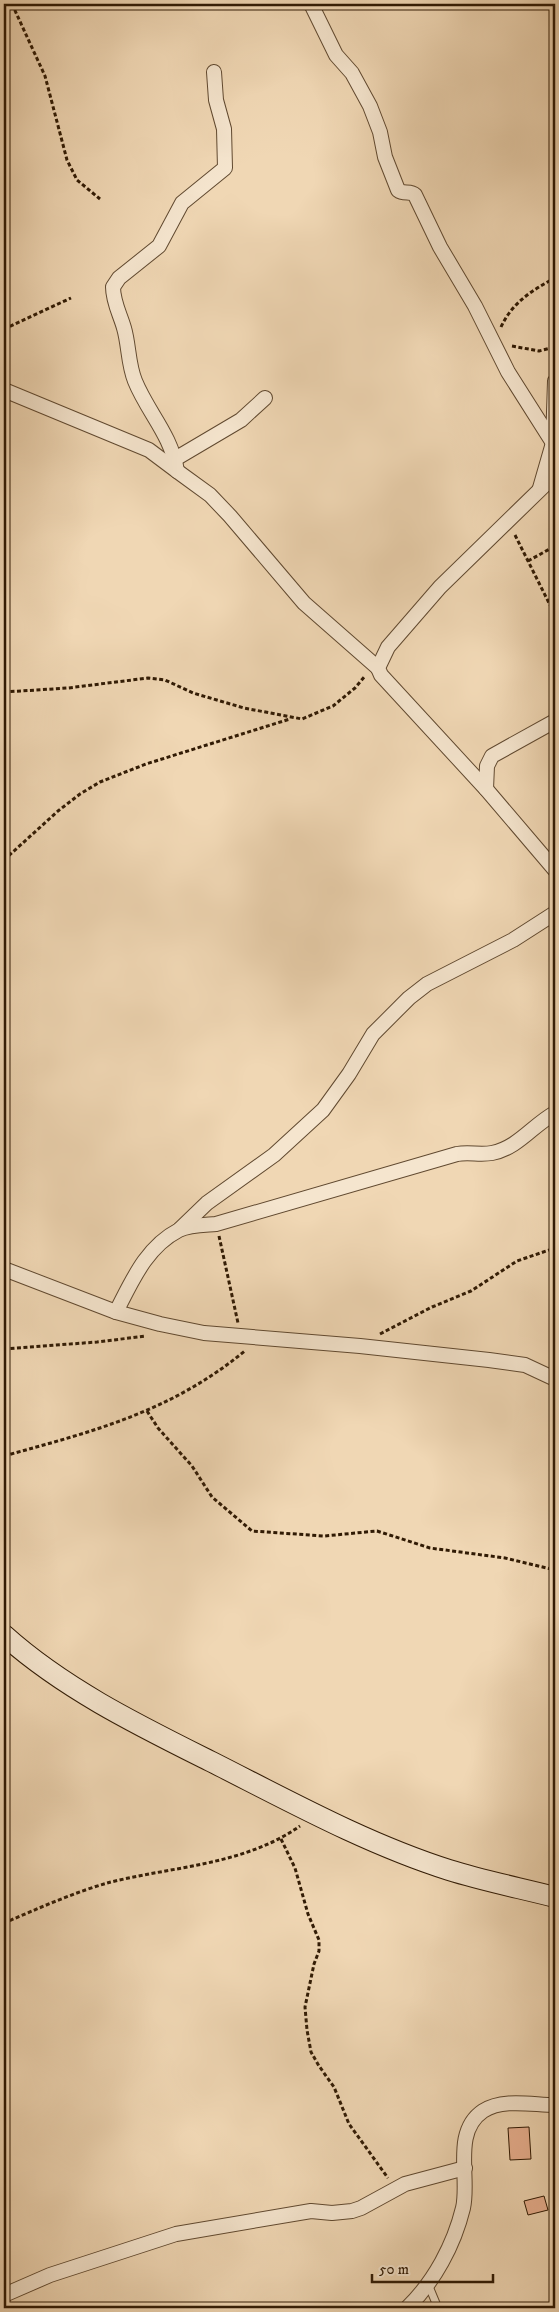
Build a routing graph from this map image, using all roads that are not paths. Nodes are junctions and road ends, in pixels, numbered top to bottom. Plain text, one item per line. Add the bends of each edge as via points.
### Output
1 (311, 4) edge
2 (214, 72) dead end
3 (555, 381) edge
4 (4, 390) edge
5 (265, 398) dead end
6 (554, 443) junction
7 (176, 465) junction
8 (555, 475) edge
9 (540, 488) junction
10 (375, 667) junction
11 (555, 721) edge
12 (486, 789) junction
13 (555, 870) edge
14 (555, 913) edge
15 (555, 1114) edge
16 (180, 1230) junction
17 (4, 1269) edge
18 (116, 1312) junction
19 (555, 1379) edge
20 (4, 1635) edge
21 (555, 1897) edge
22 (555, 2105) edge
23 (465, 2168) junction
24 (428, 2284) junction
25 (4, 2295) edge
26 (407, 2308) edge
27 (438, 2308) edge

1 - 6 street via 336,55 352,73 370,106 398,190 415,195 444,256 522,396
2 - 7 street via 216,100 224,129 225,168 182,203 159,246 119,278 113,287 134,379 168,438
3 - 6 street
4 - 7 street via 149,450
5 - 7 street via 241,420
6 - 9 street
7 - 10 street via 210,495 304,603
8 - 9 street
9 - 10 street via 440,587 388,647
10 - 12 street
11 - 12 street via 492,756 486,766
12 - 13 street
14 - 16 street via 512,940 427,984 409,998 373,1034 323,1110 274,1155 207,1203
15 - 16 street via 526,1137 501,1150 457,1154 216,1224
16 - 18 street via 150,1254 137,1271
17 - 18 street
18 - 19 street via 204,1333 360,1346 525,1365
20 - 21 street via 30,1658 136,1725 317,1814 449,1870
22 - 23 street via 507,2104 484,2111 472,2121 466,2134
23 - 24 street via 463,2207 454,2235
23 - 25 street via 397,2188 352,2211 311,2211 176,2234 50,2275
24 - 26 street
24 - 27 lane

